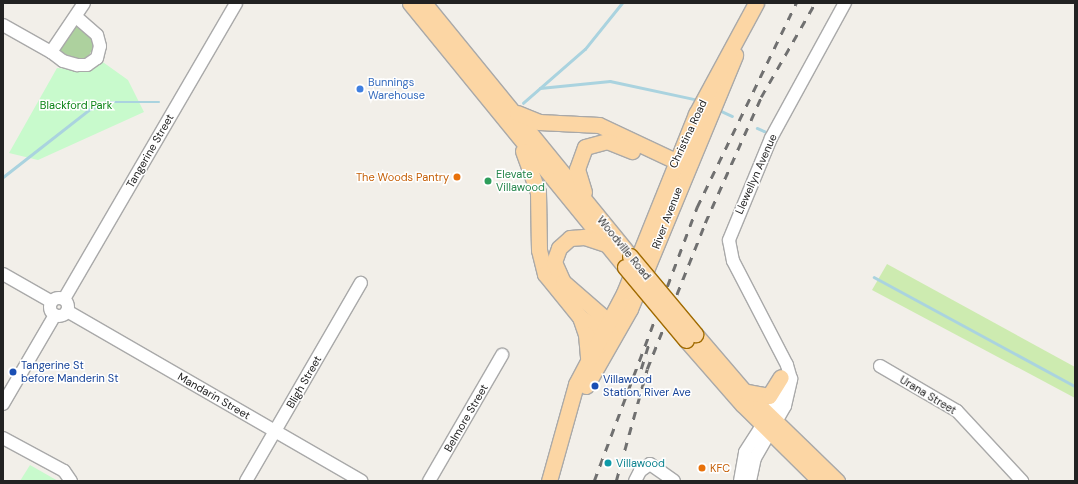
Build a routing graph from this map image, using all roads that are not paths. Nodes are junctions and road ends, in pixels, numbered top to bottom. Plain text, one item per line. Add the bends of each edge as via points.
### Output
1 (84, 3) edge
2 (236, 3) edge
3 (410, 3) edge
4 (424, 3) edge
5 (845, 3) edge
6 (754, 7) edge
7 (76, 17) junction
8 (3, 25) edge
9 (51, 52) junction
10 (509, 115) junction
11 (679, 168) junction
12 (594, 210) junction
13 (606, 244) junction
14 (627, 261) junction
15 (3, 274) edge
16 (361, 283) dead end
17 (624, 293) junction
18 (64, 299) junction
19 (52, 302) junction
20 (584, 303) junction
21 (67, 311) junction
22 (55, 315) junction
23 (580, 317) junction
24 (611, 332) junction
25 (690, 337) junction
26 (778, 351) junction
27 (502, 355) dead end
28 (588, 359) junction
29 (880, 366) dead end
30 (781, 377) junction
31 (743, 390) junction
32 (3, 404) edge
33 (568, 418) junction
34 (769, 424) junction
35 (274, 432) junction
36 (3, 438) edge
37 (71, 481) edge
38 (246, 481) edge
39 (361, 481) edge
40 (429, 481) edge
41 (549, 481) edge
42 (635, 481) edge
43 (674, 481) edge
44 (740, 481) edge
45 (750, 481) edge
46 (820, 481) edge
47 (837, 481) edge
48 (1022, 481) edge

1 - 7 street
2 - 18 street, Tangerine Street
3 - 10 main road, Woodville Road
4 - 10 main road, Woodville Road
5 - 26 street, Llewellyn Avenue via 771,138 729,240 733,261
6 - 11 main road, Christina Road via 718,69
7 - 9 street
7 - 9 street via 97,34 100,46 97,58 87,65 77,65 63,61
8 - 9 street
10 - 11 main road via 539,122 599,125
10 - 12 main road, Woodville Road
10 - 13 main road, Woodville Road
10 - 23 main road via 536,181 539,250 545,274
11 - 12 main road via 614,143 592,144 580,154 577,169
11 - 17 main road, Christina Road
11 - 24 main road, River Avenue
12 - 14 main road, Woodville Road
13 - 14 main road, Woodville Road
13 - 20 main road via 577,236 564,242 556,254 559,276
14 - 25 main road, Woodville Road, bridge
15 - 19 street
16 - 35 street, Bligh Street
17 - 20 main road via 608,305
17 - 24 main road, River Avenue
18 - 19 street
18 - 21 street
19 - 22 street via 50,310
20 - 24 main road
21 - 22 street via 62,316
21 - 35 street, Mandarin Street
22 - 32 street
23 - 24 main road
23 - 28 main road via 586,334
24 - 28 main road, River Avenue
24 - 33 main road, River Avenue
25 - 31 main road, Woodville Road
25 - 34 main road, Woodville Road
26 - 30 street, Llewellyn Avenue
26 - 34 street, Llewellyn Avenue via 787,365 791,388
27 - 40 street, Belmore Street
28 - 33 main road, River Avenue via 570,400
29 - 48 street, Urana Street via 957,411
30 - 31 main road via 770,396 758,397
30 - 34 street, Llewellyn Avenue via 778,397
31 - 34 main road, Woodville Road
33 - 41 main road, River Avenue
34 - 44 street via 745,452
34 - 45 street via 755,458
34 - 46 main road, Woodville Road
34 - 47 main road, Woodville Road
35 - 38 street, Bligh Street
35 - 39 street, Mandarin Street
36 - 37 street via 64,471
42 - 43 street via 640,470 650,464

